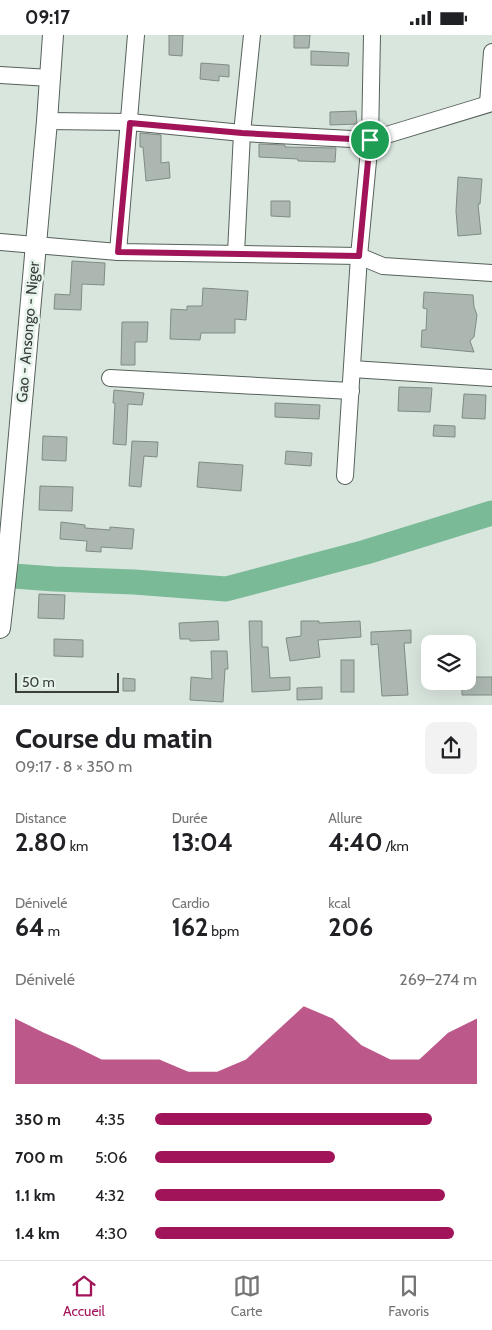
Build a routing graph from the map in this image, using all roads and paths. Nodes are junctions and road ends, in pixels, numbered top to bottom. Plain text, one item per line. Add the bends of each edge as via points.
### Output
1 (53, 35) edge
2 (136, 35) edge
3 (252, 35) edge
4 (372, 35) edge
5 (492, 52) edge
6 (0, 75) edge
7 (50, 78) junction
8 (490, 103) edge
9 (47, 121) junction
10 (130, 123) junction
11 (242, 133) junction
12 (370, 140) junction
13 (0, 242) edge
14 (35, 245) junction
15 (118, 252) junction
16 (236, 253) junction
17 (359, 256) junction
18 (492, 273) edge
19 (352, 369) junction
20 (110, 378) dead end
21 (492, 378) edge
22 (351, 391) junction
23 (346, 476) dead end
24 (1, 620) edge

1 - 7 main road, Gao - Ansongo - Niger
2 - 10 street
3 - 11 street
4 - 12 street
5 - 8 street
6 - 7 street
7 - 9 main road, Gao - Ansongo - Niger
8 - 12 street
9 - 10 street
9 - 14 main road, Gao - Ansongo - Niger
10 - 11 street
10 - 15 street
11 - 12 street
11 - 16 street
12 - 17 street
13 - 14 street
14 - 15 street
14 - 24 main road, Gao - Ansongo - Niger
15 - 16 street
16 - 17 street
17 - 18 street via 383,266
17 - 19 street
19 - 21 street
19 - 22 street
20 - 22 street
22 - 23 street

